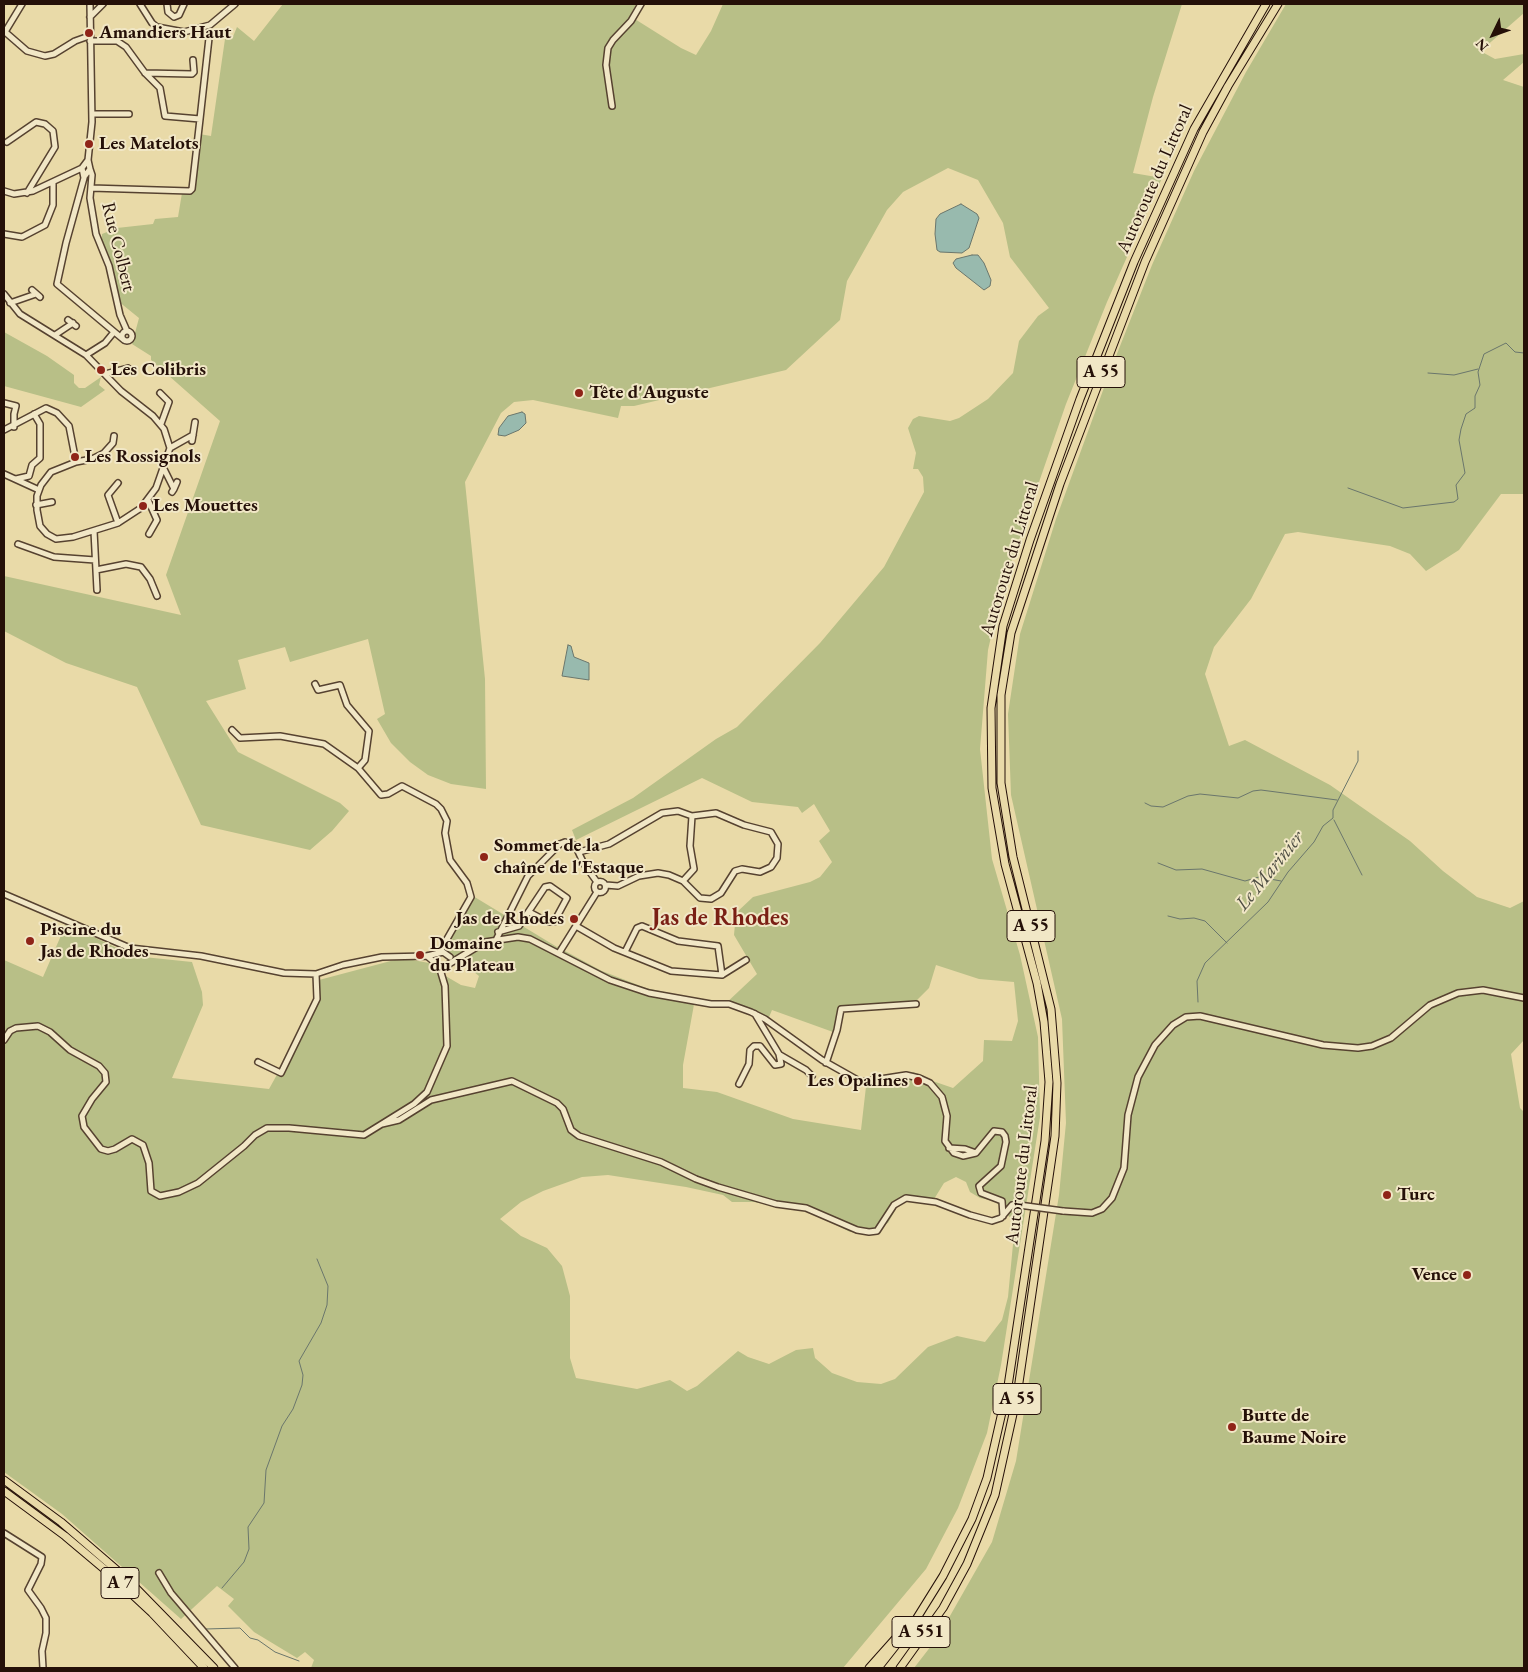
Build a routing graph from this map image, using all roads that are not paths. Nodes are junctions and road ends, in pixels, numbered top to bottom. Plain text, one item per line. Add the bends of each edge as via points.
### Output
1 (22, 4) edge
2 (140, 4) edge
3 (166, 4) edge
4 (184, 4) edge
5 (235, 4) edge
6 (641, 4) edge
7 (1266, 4) edge
8 (1278, 4) edge
9 (101, 5) edge
10 (89, 6) edge
11 (90, 17) junction
12 (4, 32) edge
13 (89, 38) junction
14 (209, 38) dead end
15 (193, 60) dead end
16 (145, 73) junction
17 (612, 106) dead end
18 (92, 114) junction
19 (130, 114) dead end
20 (200, 119) junction
21 (7, 142) dead end
22 (85, 170) junction
23 (73, 174) junction
24 (37, 176) junction
25 (53, 183) junction
26 (44, 188) junction
27 (91, 188) junction
28 (4, 191) edge
29 (27, 193) junction
30 (4, 234) edge
31 (4, 294) edge
32 (36, 294) dead end
33 (10, 303) junction
34 (72, 323) dead end
35 (114, 332) junction
36 (55, 335) junction
37 (86, 355) junction
38 (128, 368) dead end
39 (105, 374) junction
40 (160, 393) dead end
41 (4, 403) edge
42 (34, 414) junction
43 (195, 422) dead end
44 (161, 424) junction
45 (14, 426) junction
46 (4, 430) edge
47 (114, 436) dead end
48 (170, 448) junction
49 (76, 462) junction
50 (164, 469) junction
51 (4, 474) edge
52 (16, 479) junction
53 (177, 482) dead end
54 (118, 483) dead end
55 (39, 490) junction
56 (148, 500) junction
57 (52, 502) dead end
58 (36, 504) junction
59 (118, 523) junction
60 (94, 531) junction
61 (149, 534) dead end
62 (18, 544) dead end
63 (95, 560) junction
64 (96, 570) junction
65 (97, 590) dead end
66 (157, 596) dead end
67 (315, 684) dead end
68 (232, 730) dead end
69 (358, 768) junction
70 (692, 816) junction
71 (579, 852) junction
72 (597, 882) junction
73 (683, 882) junction
74 (606, 885) junction
75 (597, 892) junction
76 (4, 894) edge
77 (529, 912) junction
78 (576, 926) junction
79 (498, 932) junction
80 (496, 940) junction
81 (625, 952) junction
82 (440, 953) junction
83 (560, 953) junction
84 (426, 956) junction
85 (450, 957) junction
86 (458, 957) junction
87 (746, 960) dead end
88 (450, 963) junction
89 (440, 965) junction
90 (316, 974) junction
91 (722, 975) junction
92 (1524, 998) edge
93 (916, 1004) dead end
94 (755, 1013) junction
95 (4, 1040) edge
96 (779, 1054) junction
97 (258, 1062) dead end
98 (826, 1063) junction
99 (812, 1076) dead end
100 (739, 1084) dead end
101 (411, 1106) junction
102 (395, 1114) junction
103 (404, 1117) junction
104 (398, 1121) junction
105 (382, 1124) junction
106 (1003, 1216) junction
107 (4, 1480) edge
108 (4, 1492) edge
109 (28, 1508) junction
110 (4, 1534) edge
111 (159, 1573) dead end
112 (948, 1596) junction
113 (922, 1609) junction
114 (43, 1668) edge
115 (200, 1668) edge
116 (204, 1668) edge
117 (214, 1668) edge
118 (235, 1668) edge
119 (869, 1668) edge
120 (878, 1668) edge
121 (895, 1668) edge
122 (900, 1668) edge

1 - 12 street
2 - 5 street via 157,27 184,32 210,25
3 - 4 street via 174,17 180,15
6 - 17 street via 608,48 606,65
7 - 113 highway, Autoroute du Littoral / A 55 via 1194,129 1134,262 1076,409 1003,626 991,708 992,788 1005,864 1037,983 1044,1022 1049,1082 1047,1119 999,1435 988,1478 972,1518 951,1562
8 - 112 highway, Autoroute du Littoral / A 55 via 1203,132 1145,262 1060,484 1012,633 1002,695 1001,782 1013,857 1051,1009 1056,1057 1056,1118 1017,1396 1002,1472 984,1527
9 - 10 street
9 - 11 street
10 - 11 street
11 - 13 street
12 - 13 street via 27,51 44,56
13 - 16 street via 119,42
13 - 18 street
14 - 20 street
15 - 16 street via 192,74
16 - 20 street via 162,92 165,116
18 - 19 street
18 - 22 street
20 - 27 street via 190,191
21 - 24 street via 36,122 50,127 55,135 55,147
22 - 23 street
22 - 23 street via 75,176
22 - 27 street, Rue Colbert
22 - 35 street via 57,284
23 - 25 street
24 - 26 street via 37,181
24 - 29 street
25 - 26 street
25 - 30 street via 53,206 45,226 22,237
26 - 29 street
27 - 35 street, Rue Colbert via 96,234 109,266 120,316 127,331 122,334 124,340
28 - 29 street
31 - 33 street
32 - 33 street
33 - 36 street via 32,322
34 - 36 street
35 - 37 street via 105,343
36 - 37 street
37 - 39 street
38 - 39 street
39 - 44 street
40 - 44 street via 171,403
41 - 45 street via 16,406
42 - 45 street
42 - 49 street via 49,408 66,421 72,432
42 - 52 street via 40,424 40,458 32,465 29,476
43 - 48 street via 192,438
44 - 48 street
45 - 46 street
47 - 49 street via 113,443 104,453 92,460
48 - 50 street
49 - 55 street via 56,469 47,476
50 - 53 street via 173,490
50 - 56 street
51 - 52 street
52 - 55 street
54 - 59 street via 105,495
55 - 58 street
56 - 59 street
56 - 61 street via 157,520
57 - 58 street
58 - 60 street via 40,526 52,537 62,539
59 - 60 street
60 - 63 street
62 - 63 street via 54,557
63 - 64 street
64 - 65 street
64 - 66 street via 126,564 141,567
67 - 69 street via 318,690 340,685 347,705 369,731 365,760
68 - 69 street via 240,738 280,736 324,744
69 - 82 street via 381,795 402,786 436,804 447,821 445,833 450,860 468,883 470,902
70 - 71 street via 678,811 662,813 614,842
70 - 73 street via 690,846 694,869
70 - 73 street via 716,813 744,826 766,830 775,838 779,850 771,867 760,872 735,871 721,893 711,899 696,896
71 - 72 street
71 - 79 street via 570,843 563,843 532,871
72 - 74 street
72 - 75 street via 594,886
73 - 74 street via 669,875 648,873 623,884
74 - 75 street via 604,891
75 - 78 street
76 - 90 street via 130,948 200,956 253,969
77 - 77 street via 544,886 550,886 567,898 554,922
77 - 79 street via 519,926
78 - 81 street
78 - 83 street
79 - 80 street
80 - 83 street via 530,939
80 - 86 street via 485,942
81 - 91 street via 671,971
81 - 91 street via 637,928 642,926 678,941 718,946
82 - 84 street
82 - 85 street
82 - 89 street
83 - 94 street via 610,980 649,994 729,1004
84 - 89 street
84 - 90 street via 382,956
85 - 86 street
85 - 88 street
86 - 88 street
87 - 91 street
88 - 89 street
89 - 101 street via 446,996 447,1046 427,1092
90 - 97 street via 317,999 281,1072
92 - 106 street, bridge via 1483,990 1458,993 1430,1005 1390,1038 1358,1048 1323,1045 1200,1016 1186,1017 1159,1040 1138,1077 1128,1115 1124,1168 1112,1198 1105,1206 1094,1213 1083,1214 1019,1205 1011,1206
93 - 98 street via 841,1009 838,1030
94 - 96 street
94 - 98 street
95 - 105 street via 16,1028 38,1026 70,1050 99,1066 105,1073 106,1082 92,1099 81,1122 100,1148 108,1151 132,1139 143,1145 149,1163 151,1191 156,1196 179,1192 198,1183 267,1128 364,1135
96 - 99 street
96 - 100 street via 780,1064 777,1066 760,1046 751,1047 749,1064
98 - 106 street via 861,1082 906,1075 930,1083 946,1108 945,1139 949,1148 960,1156 976,1153 990,1133 1004,1133 1006,1142 1001,1166 979,1186 981,1193 1002,1202
101 - 102 street
101 - 103 street
102 - 104 street
102 - 105 street
103 - 104 street
103 - 106 street via 431,1100 512,1081 558,1103 571,1130 579,1136 661,1162 718,1187 776,1204 806,1208 857,1230 877,1231 897,1202 908,1198 941,1203 992,1220
104 - 105 street
107 - 117 highway, A 7 via 61,1522 126,1578
108 - 109 highway, A 7
109 - 115 highway via 133,1600
109 - 116 highway, A 7 via 109,1573
110 - 114 street via 42,1557 28,1590 46,1618
111 - 118 street via 171,1593
112 - 121 highway, A 551
112 - 122 highway, Autoroute du Littoral / A 55
113 - 119 highway, A 551
113 - 120 highway, Autoroute du Littoral / A 55

